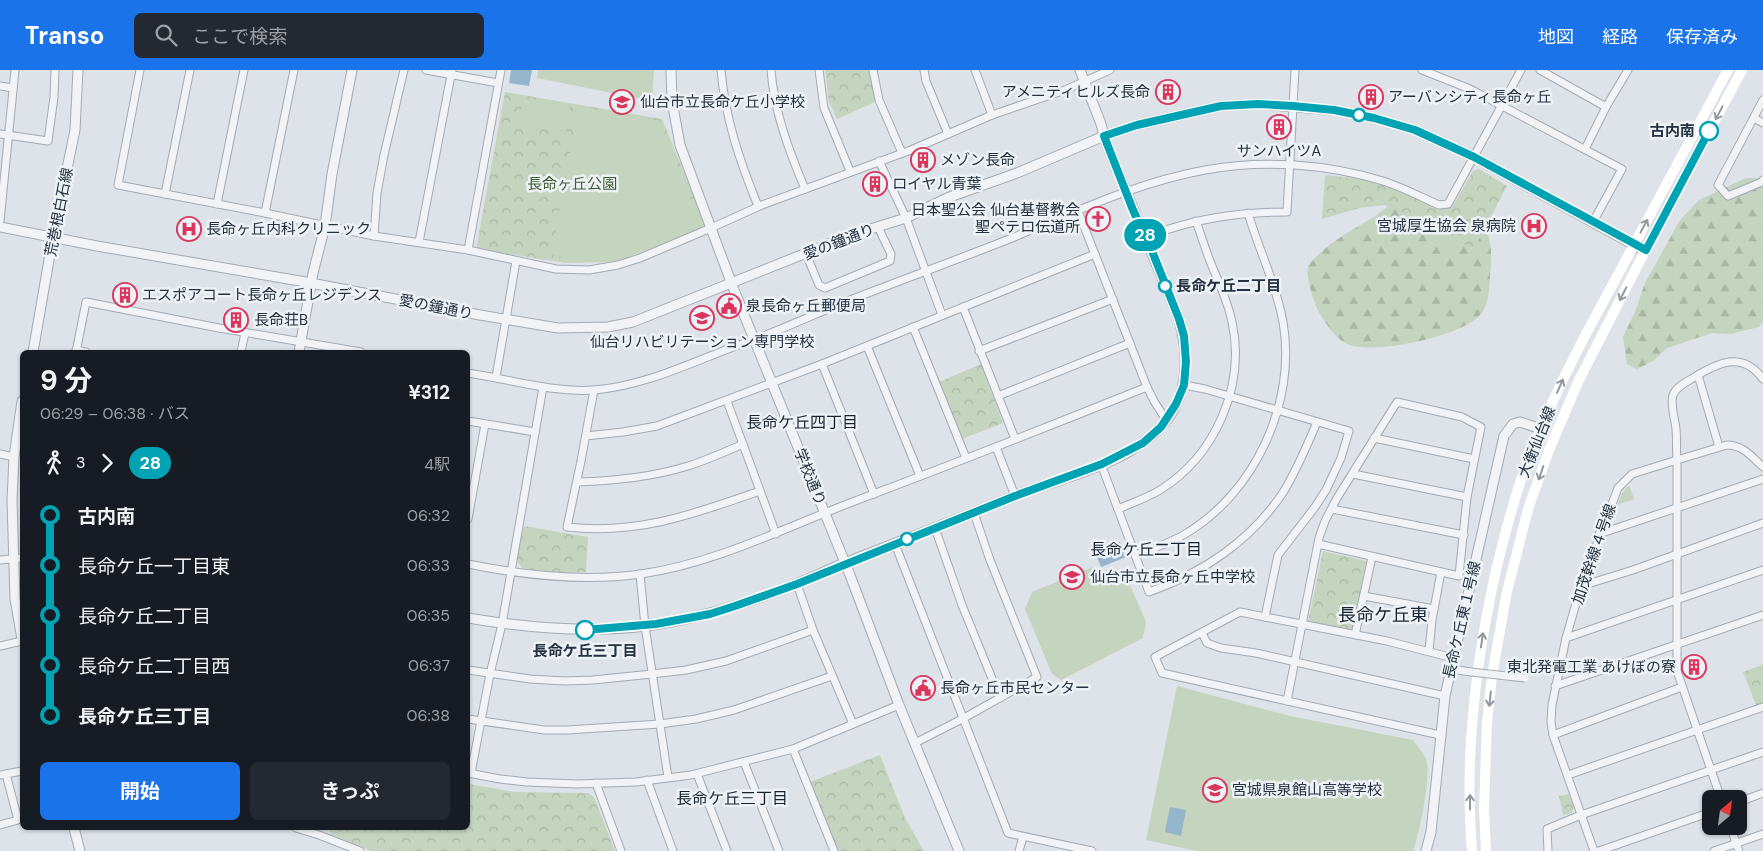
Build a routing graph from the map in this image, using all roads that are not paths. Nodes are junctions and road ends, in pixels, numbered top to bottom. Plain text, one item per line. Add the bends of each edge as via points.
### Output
1 (15, 70) edge
2 (54, 70) edge
3 (78, 70) edge
4 (140, 70) edge
5 (190, 70) edge
6 (244, 70) edge
7 (294, 70) edge
8 (352, 70) edge
9 (404, 70) edge
10 (426, 70) edge
11 (501, 70) edge
12 (671, 70) edge
13 (721, 70) edge
14 (771, 70) edge
15 (819, 70) edge
16 (873, 70) edge
17 (924, 70) edge
18 (975, 70) edge
19 (1080, 70) edge
20 (1110, 70) edge
21 (1295, 70) edge
22 (1422, 70) edge
23 (1521, 70) edge
24 (1540, 70) edge
25 (1628, 70) edge
26 (1728, 70) edge
27 (1742, 70) edge
28 (451, 72) edge
29 (1084, 82) junction
30 (498, 83) junction
31 (0, 86) edge
32 (13, 88) junction
33 (1763, 100) edge
34 (1502, 105) junction
35 (1293, 106) junction
36 (1606, 107) junction
37 (992, 115) junction
38 (1754, 118) junction
39 (1763, 123) edge
40 (0, 134) edge
41 (948, 134) junction
42 (9, 135) junction
43 (1104, 136) junction
44 (1585, 148) junction
45 (902, 153) junction
46 (1474, 157) junction
47 (879, 161) junction
48 (1289, 166) junction
49 (850, 171) junction
50 (1763, 180) edge
51 (2, 183) edge
52 (805, 189) junction
53 (1126, 192) junction
54 (165, 194) junction
55 (217, 204) junction
56 (758, 206) junction
57 (1078, 211) junction
58 (265, 213) junction
59 (1248, 213) junction
60 (906, 218) junction
61 (0, 221) edge
62 (1196, 222) junction
63 (1593, 222) junction
64 (325, 226) junction
65 (878, 226) junction
66 (0, 227) edge
67 (712, 228) junction
68 (374, 236) junction
69 (53, 237) junction
70 (1146, 237) junction
71 (420, 242) junction
72 (1634, 244) junction
73 (468, 250) junction
74 (1646, 250) junction
75 (806, 254) junction
76 (1096, 254) junction
77 (516, 261) junction
78 (925, 272) junction
79 (312, 283) junction
80 (732, 284) junction
81 (1113, 299) junction
82 (963, 307) junction
83 (942, 315) junction
84 (507, 320) junction
85 (913, 327) junction
86 (245, 332) junction
87 (754, 340) junction
88 (301, 343) junction
89 (1130, 343) junction
90 (867, 346) junction
91 (33, 350) edge
92 (76, 350) edge
93 (241, 350) edge
94 (299, 350) edge
95 (340, 350) edge
96 (979, 351) junction
97 (822, 364) junction
98 (470, 373) edge
99 (1698, 375) junction
100 (496, 377) junction
101 (1763, 379) edge
102 (772, 383) junction
103 (1184, 385) junction
104 (543, 387) junction
105 (1147, 387) junction
106 (594, 390) junction
107 (998, 396) junction
108 (1230, 397) junction
109 (727, 401) junction
110 (1276, 411) junction
111 (20, 414) edge
112 (1166, 420) junction
113 (470, 421) edge
114 (1317, 422) junction
115 (485, 424) junction
116 (1541, 430) junction
117 (535, 432) junction
118 (586, 436) junction
119 (1374, 438) junction
120 (1015, 440) junction
121 (743, 444) junction
122 (996, 447) junction
123 (1719, 447) junction
124 (0, 454) edge
125 (14, 457) junction
126 (966, 458) junction
127 (1474, 459) junction
128 (1677, 460) junction
129 (1102, 464) junction
130 (1763, 467) edge
131 (1353, 474) junction
132 (920, 476) junction
133 (1763, 479) edge
134 (577, 482) junction
135 (760, 491) junction
136 (874, 494) junction
137 (1015, 496) junction
138 (1467, 497) junction
139 (1677, 507) junction
140 (470, 508) edge
141 (1332, 508) junction
142 (1118, 509) junction
143 (974, 513) junction
144 (824, 514) junction
145 (1763, 523) edge
146 (935, 528) junction
147 (776, 534) junction
148 (1599, 534) junction
149 (1464, 535) junction
150 (895, 544) junction
151 (1318, 544) junction
152 (1678, 554) junction
153 (1136, 555) junction
154 (20, 558) edge
155 (1372, 558) junction
156 (12, 559) junction
157 (0, 560) edge
158 (846, 563) junction
159 (470, 564) edge
160 (1763, 570) edge
161 (510, 571) junction
162 (1441, 572) junction
163 (640, 574) junction
164 (797, 584) junction
165 (1581, 586) junction
166 (1364, 596) junction
167 (1678, 599) junction
168 (1434, 609) junction
169 (1763, 615) edge
170 (1265, 616) junction
171 (470, 618) edge
172 (502, 624) junction
173 (1303, 625) junction
174 (645, 626) junction
175 (20, 630) edge
176 (813, 630) junction
177 (1202, 633) junction
178 (1355, 635) junction
179 (1566, 638) junction
180 (20, 641) edge
181 (1677, 645) junction
182 (0, 646) edge
183 (1429, 651) junction
184 (1453, 658) junction
185 (1295, 663) junction
186 (470, 670) edge
187 (1451, 670) junction
188 (490, 674) junction
189 (652, 674) junction
190 (832, 676) junction
191 (1525, 678) dead end
192 (1555, 686) junction
193 (1682, 687) junction
194 (1445, 696) junction
195 (1000, 698) junction
196 (1287, 701) junction
197 (899, 705) junction
198 (1763, 707) edge
199 (964, 718) junction
200 (470, 719) edge
201 (482, 722) junction
202 (660, 724) junction
203 (852, 724) junction
204 (1698, 729) junction
205 (1440, 735) junction
206 (1553, 735) junction
207 (914, 743) junction
208 (793, 749) junction
209 (1763, 752) edge
210 (744, 762) junction
211 (470, 769) edge
212 (1712, 770) junction
213 (20, 771) edge
214 (470, 773) edge
215 (697, 774) junction
216 (3, 775) edge
217 (1568, 775) junction
218 (668, 777) junction
219 (647, 780) junction
220 (596, 783) junction
221 (1718, 790) edge
222 (1763, 793) edge
223 (1748, 799) edge
224 (1581, 815) junction
225 (1702, 815) edge
226 (0, 825) edge
227 (75, 830) edge
228 (318, 831) edge
229 (1763, 834) edge
230 (1733, 835) edge
231 (1023, 837) junction
232 (1736, 843) junction
233 (80, 851) edge
234 (360, 851) edge
235 (621, 851) edge
236 (673, 851) edge
237 (727, 851) edge
238 (779, 851) edge
239 (834, 851) edge
240 (959, 851) edge
241 (1020, 851) edge
242 (1092, 851) edge
243 (1426, 851) edge
244 (1472, 851) edge
245 (1486, 851) edge
246 (1548, 851) edge
247 (1594, 851) edge
248 (1599, 851) edge
249 (1714, 851) edge
250 (1739, 851) edge

1 - 32 street
2 - 42 street via 48,141
3 - 69 street, 荒巻根白石線 via 75,130
4 - 54 street via 118,185
5 - 54 street
6 - 55 street
7 - 58 street
8 - 64 street
9 - 68 street via 377,193
10 - 28 street
11 - 30 street
12 - 67 street, 学校通り via 672,101 680,145
13 - 56 street via 732,132
14 - 52 street via 772,88 787,148
15 - 49 street via 824,108
16 - 45 street via 879,100
17 - 41 street
18 - 37 street
19 - 29 street
20 - 29 street
21 - 35 street
22 - 34 street
23 - 34 street
24 - 36 street
25 - 36 street
72 -> 26 main road, 大衡仙台線
27 -> 74 main road, 大衡仙台線
28 - 30 street
28 - 71 street
29 - 37 street
29 - 43 street
30 - 73 street
31 - 32 street
32 - 42 street
33 - 38 street
34 - 44 street
34 - 46 street
35 - 43 street, 愛の鐘通り via 1221,106
35 - 46 street, 愛の鐘通り via 1374,118 1415,130
35 - 48 street
36 - 44 street
37 - 41 street
38 - 39 street
38 - 50 street via 1718,184 1728,196
40 - 42 street
41 - 45 street
42 - 51 street
43 - 53 street
43 - 60 street, 愛の鐘通り via 947,198
44 - 63 street via 1622,169
45 - 47 street
46 - 48 street via 1448,204 1440,205 1384,181 1318,168
46 - 63 street, 愛の鐘通り
47 - 49 street
47 - 60 street
48 - 53 street via 1260,164 1204,170
48 - 59 street via 1287,212
49 - 52 street
51 - 61 street
52 - 56 street
53 - 57 street
53 - 70 street
54 - 55 street
55 - 58 street
56 - 67 street
57 - 76 street
57 - 78 street
58 - 64 street
59 - 62 street
59 - 110 street via 1272,278 1283,324 1285,372
60 - 65 street, 愛の鐘通り
60 - 78 street
62 - 70 street
62 - 108 street via 1233,324 1236,349
63 - 72 street, 愛の鐘通り
64 - 68 street
64 - 79 street
65 - 75 street, 愛の鐘通り
65 - 75 street via 891,254 890,261 825,288 819,285
66 - 69 street, 愛の鐘通り
67 - 77 street via 640,258 608,267 556,269
67 - 80 street, 学校通り
68 - 71 street
69 - 79 street, 愛の鐘通り
69 - 91 street, 荒巻根白石線
70 - 103 street via 1184,336
71 - 73 street
72 - 74 street, 愛の鐘通り
116 -> 72 main road, 大衡仙台線 via 1566,374
73 - 77 street
74 -> 245 main road, 大衡仙台線 via 1578,382 1528,509 1517,550 1499,632 1487,722
75 - 80 street, 愛の鐘通り
76 - 81 street
76 - 82 street
77 - 84 street
78 - 83 street
78 - 87 street
79 - 84 street, 愛の鐘通り
79 - 88 street
80 - 84 street, 愛の鐘通り via 633,322 608,327 558,328
80 - 87 street, 学校通り
81 - 89 street
81 - 96 street
82 - 83 street
82 - 96 street
83 - 85 street
84 - 100 street
85 - 90 street
85 - 126 street
86 - 88 street
86 - 92 street via 86,302
86 - 93 street
87 - 102 street, 学校通り
87 - 106 street via 671,372
88 - 94 street
88 - 95 street
89 - 105 street
89 - 107 street
90 - 97 street
90 - 132 street
96 - 107 street
97 - 102 street
97 - 136 street
98 - 100 street
99 - 101 street via 1726,361 1741,362
99 - 123 street
99 - 128 street via 1679,386 1672,400
100 - 104 street
102 - 109 street
102 - 144 street, 学校通り
103 - 108 street
103 - 112 street
104 - 106 street
104 - 117 street
105 - 112 street
105 - 120 street
106 - 118 street
107 - 120 street
108 - 110 street
108 - 142 street via 1222,420 1198,459 1159,491
109 - 118 street via 657,426
109 - 121 street
110 - 114 street
110 - 153 street via 1252,469 1229,499 1185,534
111 - 125 street
112 - 129 street via 1143,443
113 - 115 street
114 - 153 street via 1283,492 1258,523 1223,555 1194,574 1149,592
114 - 170 street via 1349,431 1347,443 1326,490 1278,555
115 - 117 street
115 - 140 street
116 - 184 street, 長命ケ丘東１号線 via 1520,422 1513,424 1504,436
244 -> 116 main road, 大衡仙台線 via 1472,740 1483,634 1502,543 1523,472
117 - 161 street
118 - 134 street
119 - 127 street
119 - 127 street via 1396,402 1462,417 1481,427
119 - 131 street
120 - 122 street
121 - 134 street via 689,466 656,474
121 - 135 street
122 - 126 street
122 - 137 street
123 - 128 street, 加茂幹線４号線
123 - 130 street via 1736,445
124 - 125 street
125 - 156 street
126 - 132 street
127 - 138 street
128 - 139 street
128 - 148 street, 加茂幹線４号線 via 1632,474 1618,488
129 - 137 street
129 - 142 street
131 - 138 street
131 - 141 street
132 - 136 street
133 - 139 street
134 - 135 street via 567,527 593,530 658,523
135 - 147 street
136 - 144 street
137 - 143 street
138 - 149 street
139 - 148 street
139 - 152 street
141 - 149 street
141 - 151 street
142 - 153 street
143 - 146 street
143 - 195 street via 1037,677
144 - 147 street
144 - 158 street, 学校通り
145 - 152 street
146 - 150 street
146 - 195 street
147 - 163 street via 701,561
148 - 165 street, 加茂幹線４号線
149 - 162 street via 1459,576
150 - 158 street
150 - 199 street
151 - 155 street
151 - 173 street
152 - 165 street
152 - 167 street
154 - 156 street
155 - 162 street
155 - 166 street
156 - 157 street
156 - 175 street via 14,599
158 - 164 street
158 - 197 street, 学校通り
159 - 161 street
160 - 167 street
161 - 163 street via 550,576
161 - 172 street
162 - 168 street
163 - 174 street
164 - 174 street via 710,614
164 - 176 street
165 - 179 street, 加茂幹線４号線
166 - 168 street
166 - 178 street
167 - 179 street
167 - 181 street
168 - 183 street
169 - 181 street
170 - 173 street
170 - 177 street via 1240,612
171 - 172 street
172 - 174 street via 592,630
172 - 188 street
173 - 178 street
173 - 185 street
174 - 189 street
176 - 189 street via 726,661
176 - 190 street
177 - 185 street via 1207,643 1222,648
177 - 196 street via 1155,657 1162,673
178 - 183 street
179 - 192 street, 加茂幹線４号線
180 - 182 street
181 - 192 street
181 - 193 street
183 - 184 street
184 - 187 street, 長命ケ丘東１号線
185 - 194 street
185 - 196 street
186 - 188 street
187 - 191 street, bridge
187 - 194 street, 長命ケ丘東１号線
188 - 189 street via 565,680
188 - 201 street
189 - 202 street
190 - 202 street via 734,710
190 - 203 street
192 - 206 street, 加茂幹線４号線 via 1551,722
193 - 204 street
193 - 206 street
194 - 205 street, 長命ケ丘東１号線
195 - 199 street
196 - 205 street
197 - 203 street
197 - 207 street, 学校通り
198 - 204 street
199 - 207 street
199 - 231 street via 1004,826 1008,833
200 - 201 street
201 - 202 street via 544,730
201 - 211 street
202 - 218 street
203 - 208 street
204 - 212 street
204 - 217 street
205 - 243 street, 長命ケ丘東１号線 via 1431,832
206 - 217 street, 加茂幹線４号線
207 - 240 street, 学校通り
208 - 210 street
208 - 239 street
209 - 212 street
210 - 215 street
210 - 238 street
212 - 221 street
212 - 224 street
213 - 216 street
214 - 220 street via 527,782
215 - 218 street
215 - 237 street
216 - 226 street via 18,820
217 - 224 street, 加茂幹線４号線
218 - 219 street
219 - 220 street
219 - 236 street
220 - 235 street
222 - 223 street
224 - 246 street via 1547,829
224 - 247 street, 加茂幹線４号線
225 - 248 street
227 - 233 street
228 - 234 street
229 - 232 street
230 - 232 street
231 - 241 street
231 - 242 street
232 - 249 street
232 - 250 street

